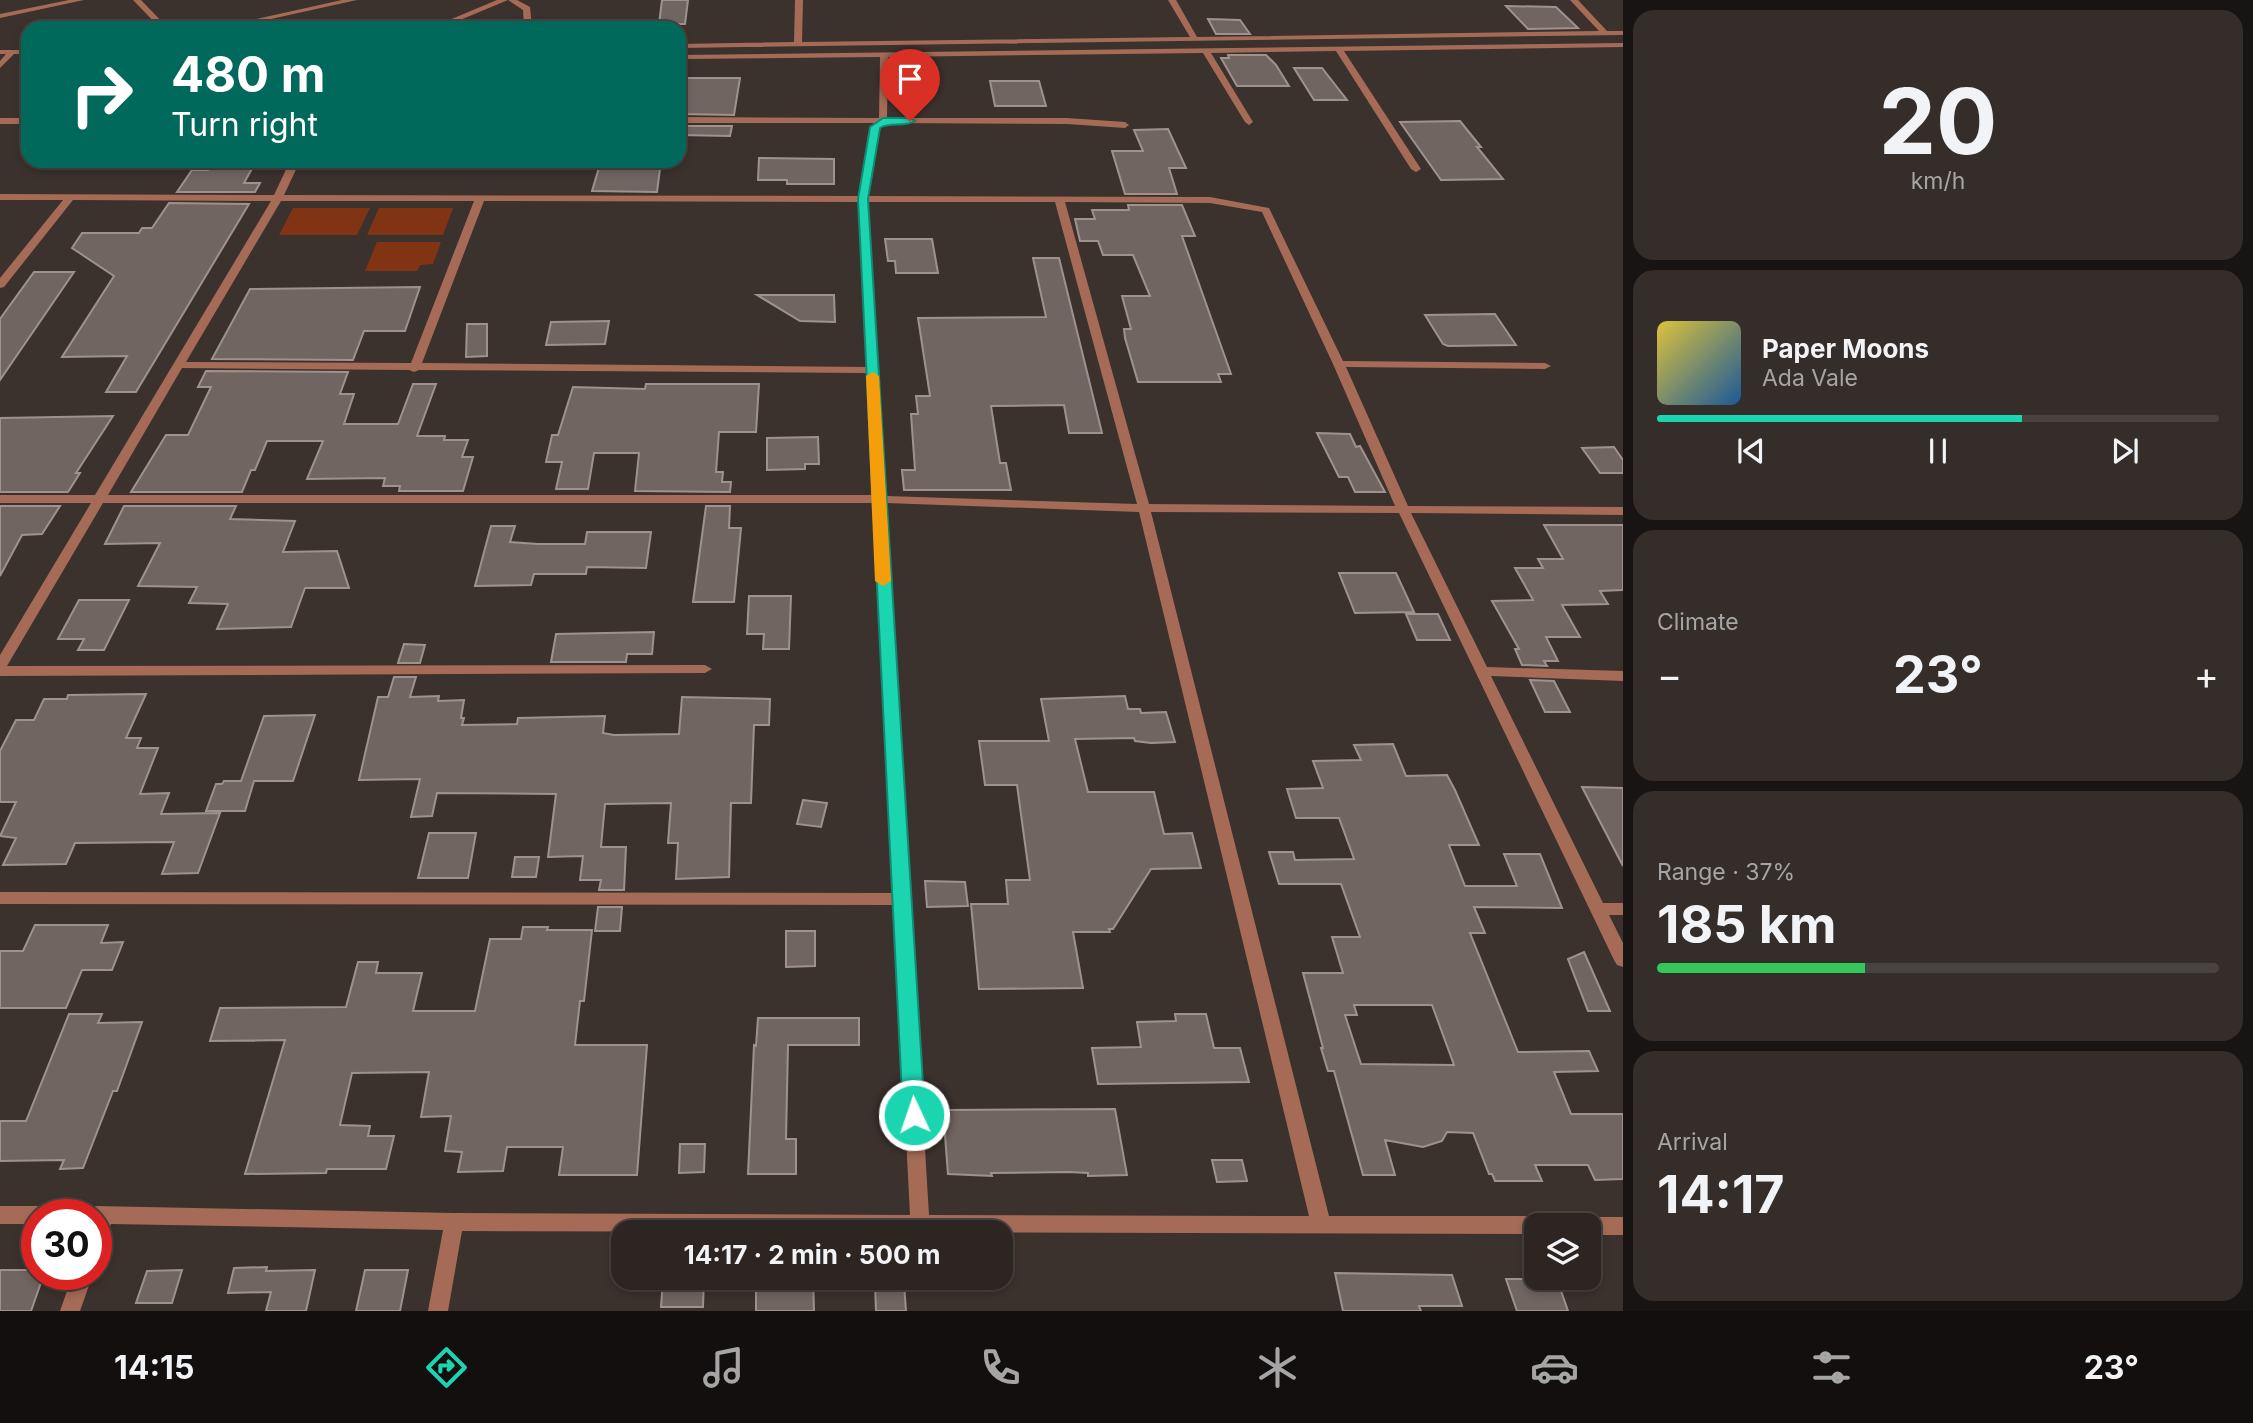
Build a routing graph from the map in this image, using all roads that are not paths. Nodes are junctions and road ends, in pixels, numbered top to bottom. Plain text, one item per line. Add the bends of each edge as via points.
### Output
1 (80, 0) edge
2 (137, 0) edge
3 (353, 0) edge
4 (504, 0) edge
5 (512, 0) edge
6 (799, 0) edge
7 (1172, 0) edge
8 (1574, 0) edge
9 (0, 16) edge
10 (157, 21) edge
11 (252, 21) edge
12 (452, 21) edge
13 (528, 21) edge
14 (1623, 33) edge
15 (1606, 34) junction
16 (1195, 38) junction
17 (798, 44) junction
18 (686, 46) edge
19 (1621, 47) edge
20 (1339, 49) junction
21 (1206, 51) junction
22 (0, 52) edge
23 (12, 52) junction
24 (21, 52) edge
25 (884, 55) junction
26 (686, 57) edge
27 (0, 66) edge
28 (686, 120) edge
29 (0, 121) edge
30 (21, 121) edge
31 (883, 121) junction
32 (1249, 122) dead end
33 (1125, 125) dead end
34 (292, 168) edge
35 (1416, 169) dead end
36 (0, 197) edge
37 (70, 197) junction
38 (278, 197) junction
39 (480, 198) junction
40 (863, 199) junction
41 (1059, 199) junction
42 (0, 285) edge
43 (1339, 363) junction
44 (177, 365) junction
45 (1545, 366) dead end
46 (414, 369) junction
47 (872, 370) junction
48 (0, 499) edge
49 (100, 499) junction
50 (878, 499) junction
51 (1144, 508) junction
52 (1403, 509) junction
53 (1623, 511) edge
54 (0, 669) edge
55 (705, 669) dead end
56 (1484, 671) junction
57 (1623, 676) edge
58 (0, 898) edge
59 (902, 899) junction
60 (1598, 909) junction
61 (1623, 909) edge
62 (1623, 960) edge
63 (112, 1214) edge
64 (0, 1215) edge
65 (21, 1215) edge
66 (920, 1220) edge
67 (454, 1222) junction
68 (611, 1222) edge
69 (1013, 1223) edge
70 (1321, 1224) junction
71 (1524, 1225) edge
72 (1601, 1226) edge
73 (1623, 1226) edge
74 (77, 1290) edge
75 (70, 1311) edge
76 (438, 1311) edge

1 - 9 street
2 - 10 street
3 - 11 street
4 - 12 street
5 - 13 street via 527,9
6 - 17 street
7 - 16 street
8 - 15 street
14 - 15 street
15 - 16 street
16 - 17 street
17 - 18 street
19 - 20 street
20 - 21 street
20 - 35 street
21 - 25 street
21 - 32 street
22 - 23 street
23 - 24 street
23 - 27 street
25 - 26 street
25 - 31 street
28 - 31 street
29 - 30 street
31 - 33 street
31 - 40 street via 872,135
34 - 38 street
36 - 37 street
37 - 38 street
37 - 42 street
38 - 39 street
38 - 44 street
39 - 40 street
39 - 46 street
40 - 41 street
40 - 47 street
41 - 43 street via 1210,200 1266,210
41 - 51 street
43 - 45 street
43 - 52 street
44 - 46 street
44 - 49 street
46 - 47 street
47 - 50 street
48 - 49 street
49 - 50 street
49 - 54 street
50 - 51 street
50 - 59 street
51 - 52 street
51 - 70 street
52 - 53 street
52 - 56 street
54 - 55 street
56 - 57 street
56 - 60 street
58 - 59 street
59 - 66 street
60 - 61 street
60 - 62 street
63 - 67 street
64 - 65 street
67 - 68 street
67 - 76 street
69 - 70 street
70 - 71 street
72 - 73 street
74 - 75 street

